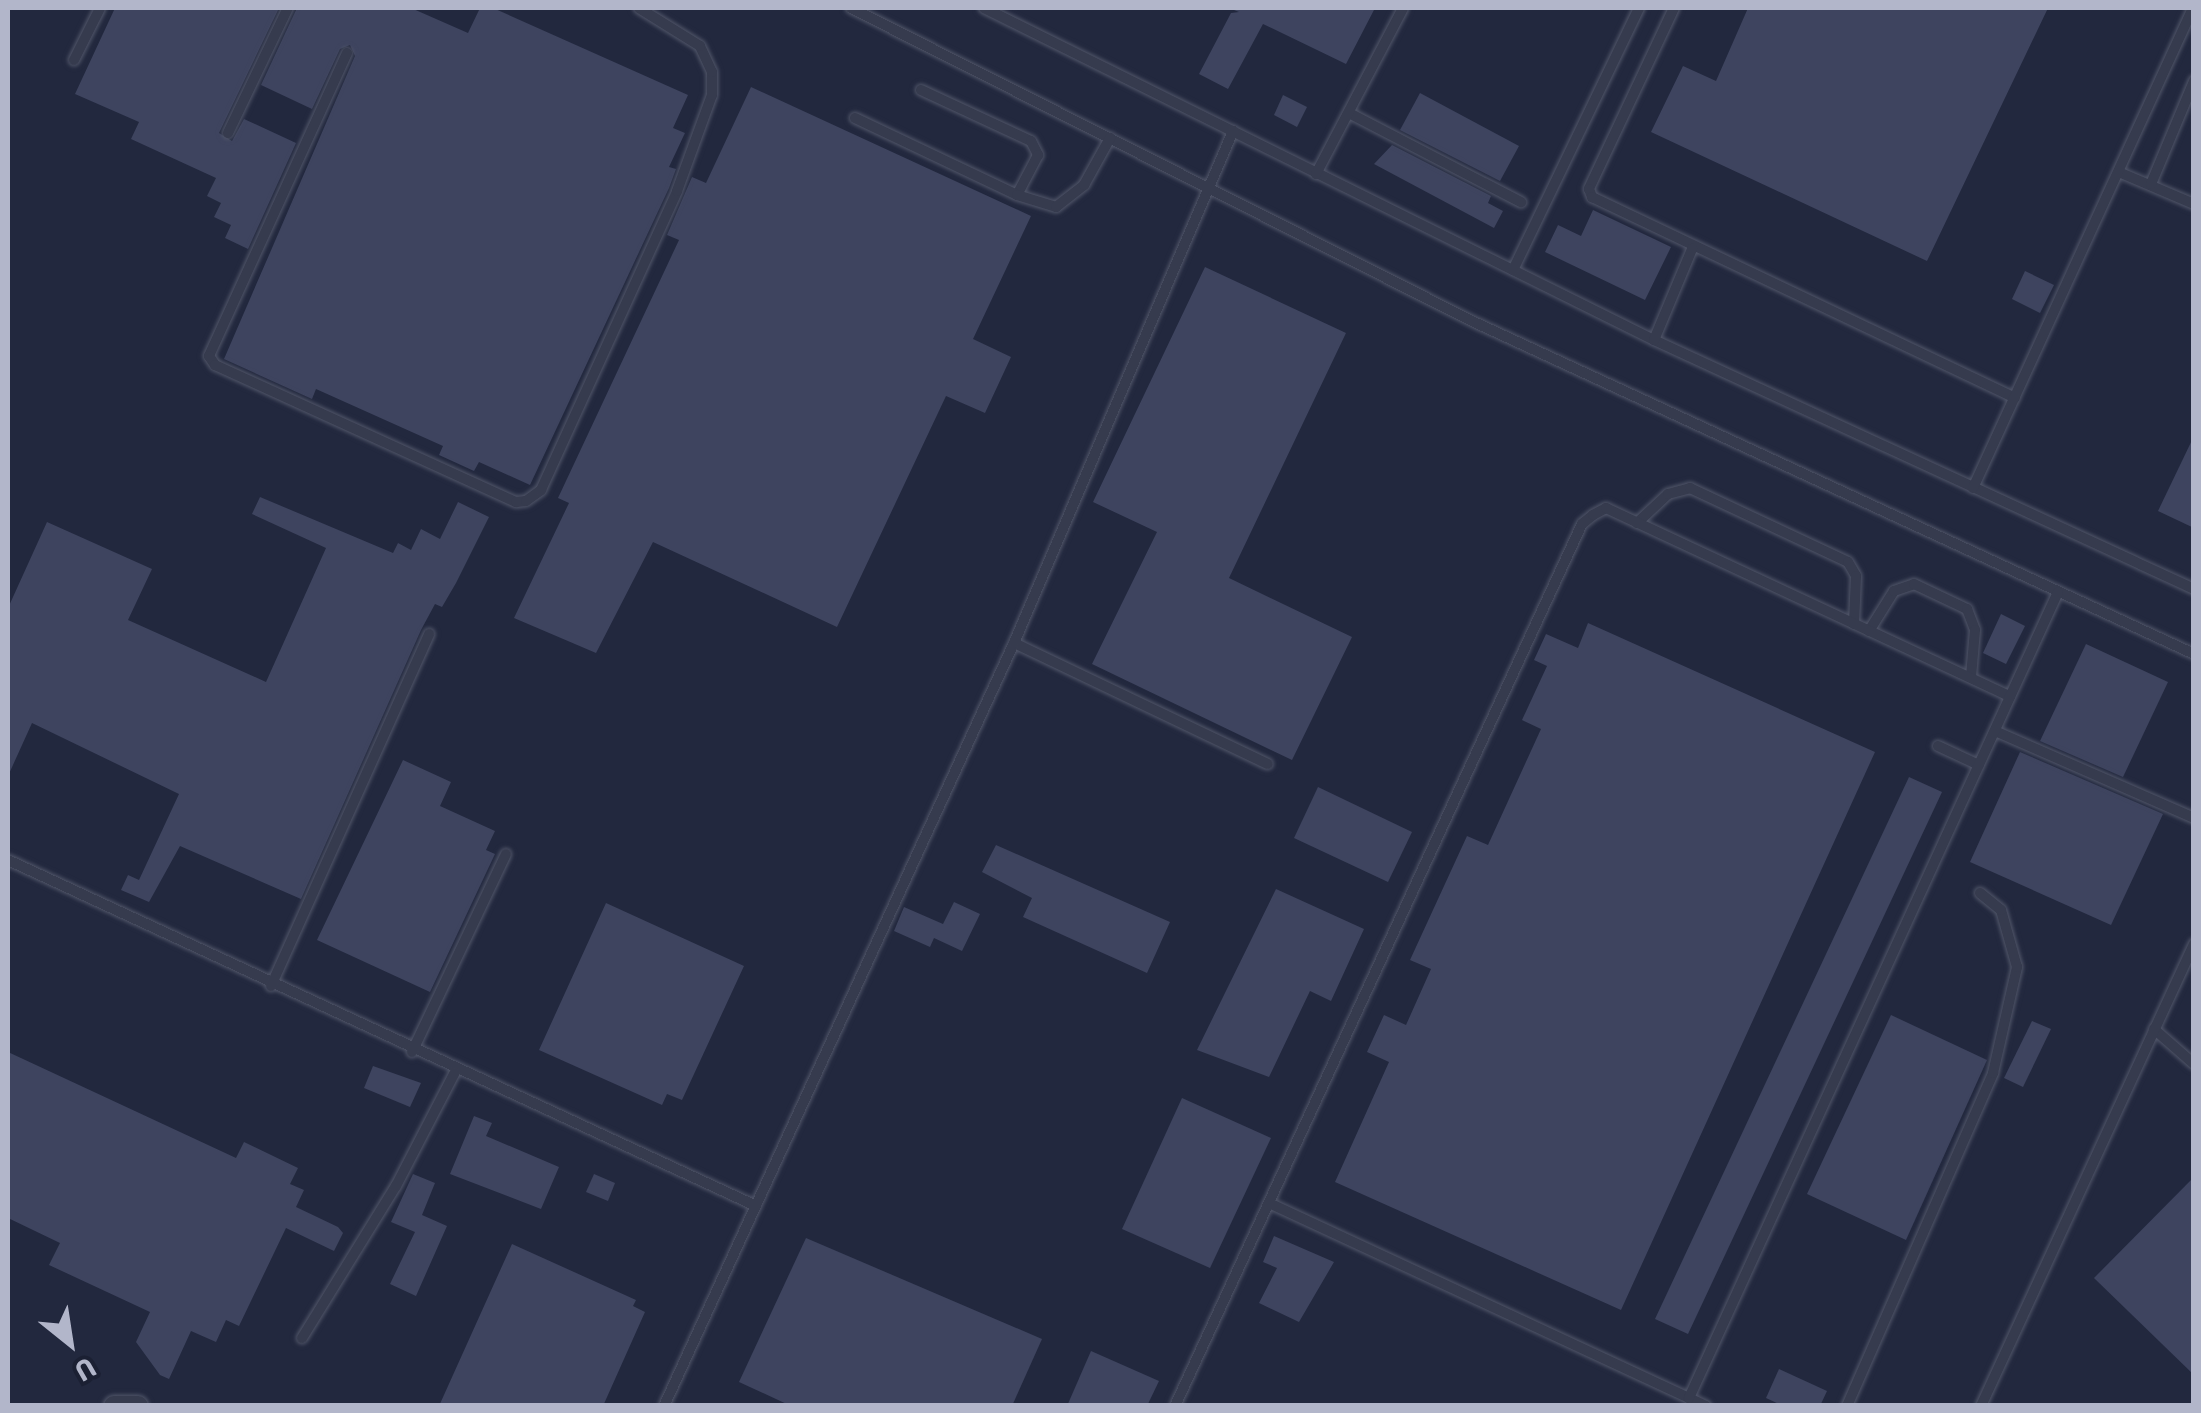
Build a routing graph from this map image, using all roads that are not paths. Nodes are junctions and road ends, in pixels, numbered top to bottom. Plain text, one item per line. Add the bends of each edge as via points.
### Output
1 (100, 8) edge
2 (288, 8) edge
3 (639, 8) edge
4 (851, 8) edge
5 (984, 8) edge
6 (1403, 8) edge
7 (1640, 8) edge
8 (1674, 8) edge
9 (2193, 8) edge
10 (347, 53) dead end
11 (74, 60) dead end
12 (2194, 81) edge
13 (922, 90) dead end
14 (1349, 113) junction
15 (855, 118) dead end
16 (1233, 131) junction
17 (228, 133) dead end
18 (1110, 138) junction
19 (2122, 172) junction
20 (1316, 174) junction
21 (2151, 184) junction
22 (1207, 187) junction
23 (1017, 195) junction
24 (1520, 202) dead end
25 (2194, 204) edge
26 (1692, 249) junction
27 (1513, 270) junction
28 (1654, 340) junction
29 (2015, 398) junction
30 (1974, 488) junction
31 (1637, 524) junction
32 (2194, 589) edge
33 (2058, 592) junction
34 (1854, 624) junction
35 (1869, 630) junction
36 (430, 634) dead end
37 (1014, 643) junction
38 (2194, 654) edge
39 (1971, 677) junction
40 (2010, 696) junction
41 (1994, 731) junction
42 (1938, 746) dead end
43 (1268, 764) dead end
44 (1979, 765) junction
45 (2194, 818) edge
46 (506, 854) dead end
47 (8, 860) edge
48 (1980, 893) dead end
49 (2194, 944) edge
50 (272, 986) junction
51 (2154, 1029) junction
52 (412, 1052) junction
53 (2194, 1064) edge
54 (455, 1072) junction
55 (1270, 1204) junction
56 (756, 1206) junction
57 (302, 1338) dead end
58 (1689, 1398) junction
59 (114, 1406) edge
60 (138, 1406) edge
61 (664, 1406) edge
62 (1175, 1406) edge
63 (1706, 1406) edge
64 (1847, 1406) edge
65 (1981, 1406) edge

1 - 11 lane
2 - 17 lane
3 - 10 lane via 700,46 712,95 677,191 541,490 526,501 216,366 209,356
4 - 18 lane
5 - 16 lane
6 - 14 lane
7 - 27 lane
8 - 26 lane via 1588,189 1597,203
9 - 19 lane
12 - 21 lane
13 - 23 lane via 1031,142 1038,155
14 - 20 lane
14 - 24 lane
15 - 23 lane
16 - 20 lane
16 - 22 lane
18 - 22 lane
18 - 23 lane via 1084,185 1064,203
19 - 21 lane
19 - 29 lane
20 - 27 lane
21 - 25 lane
22 - 33 lane via 1474,322
22 - 37 lane
26 - 28 lane
26 - 29 lane
27 - 28 lane
28 - 30 lane
29 - 30 lane
30 - 32 lane
31 - 34 lane
31 - 34 lane via 1668,494 1690,488 1848,562 1856,576
31 - 55 lane via 1606,508 1582,524
33 - 38 lane
33 - 40 lane
34 - 35 lane
35 - 39 lane
35 - 39 lane via 1894,591 1914,584 1967,610 1975,630
36 - 50 lane
37 - 43 lane
37 - 56 lane
39 - 40 lane
40 - 41 lane
41 - 44 lane
41 - 45 lane
42 - 44 lane
44 - 58 lane
46 - 52 lane
47 - 50 lane
48 - 64 lane via 2000,910 2017,967 1997,1058
49 - 51 lane
50 - 52 lane
51 - 53 lane
51 - 65 lane
52 - 54 lane
54 - 56 lane
54 - 57 lane via 396,1186
55 - 58 lane
55 - 62 lane
56 - 61 lane
58 - 63 lane
59 - 60 street

